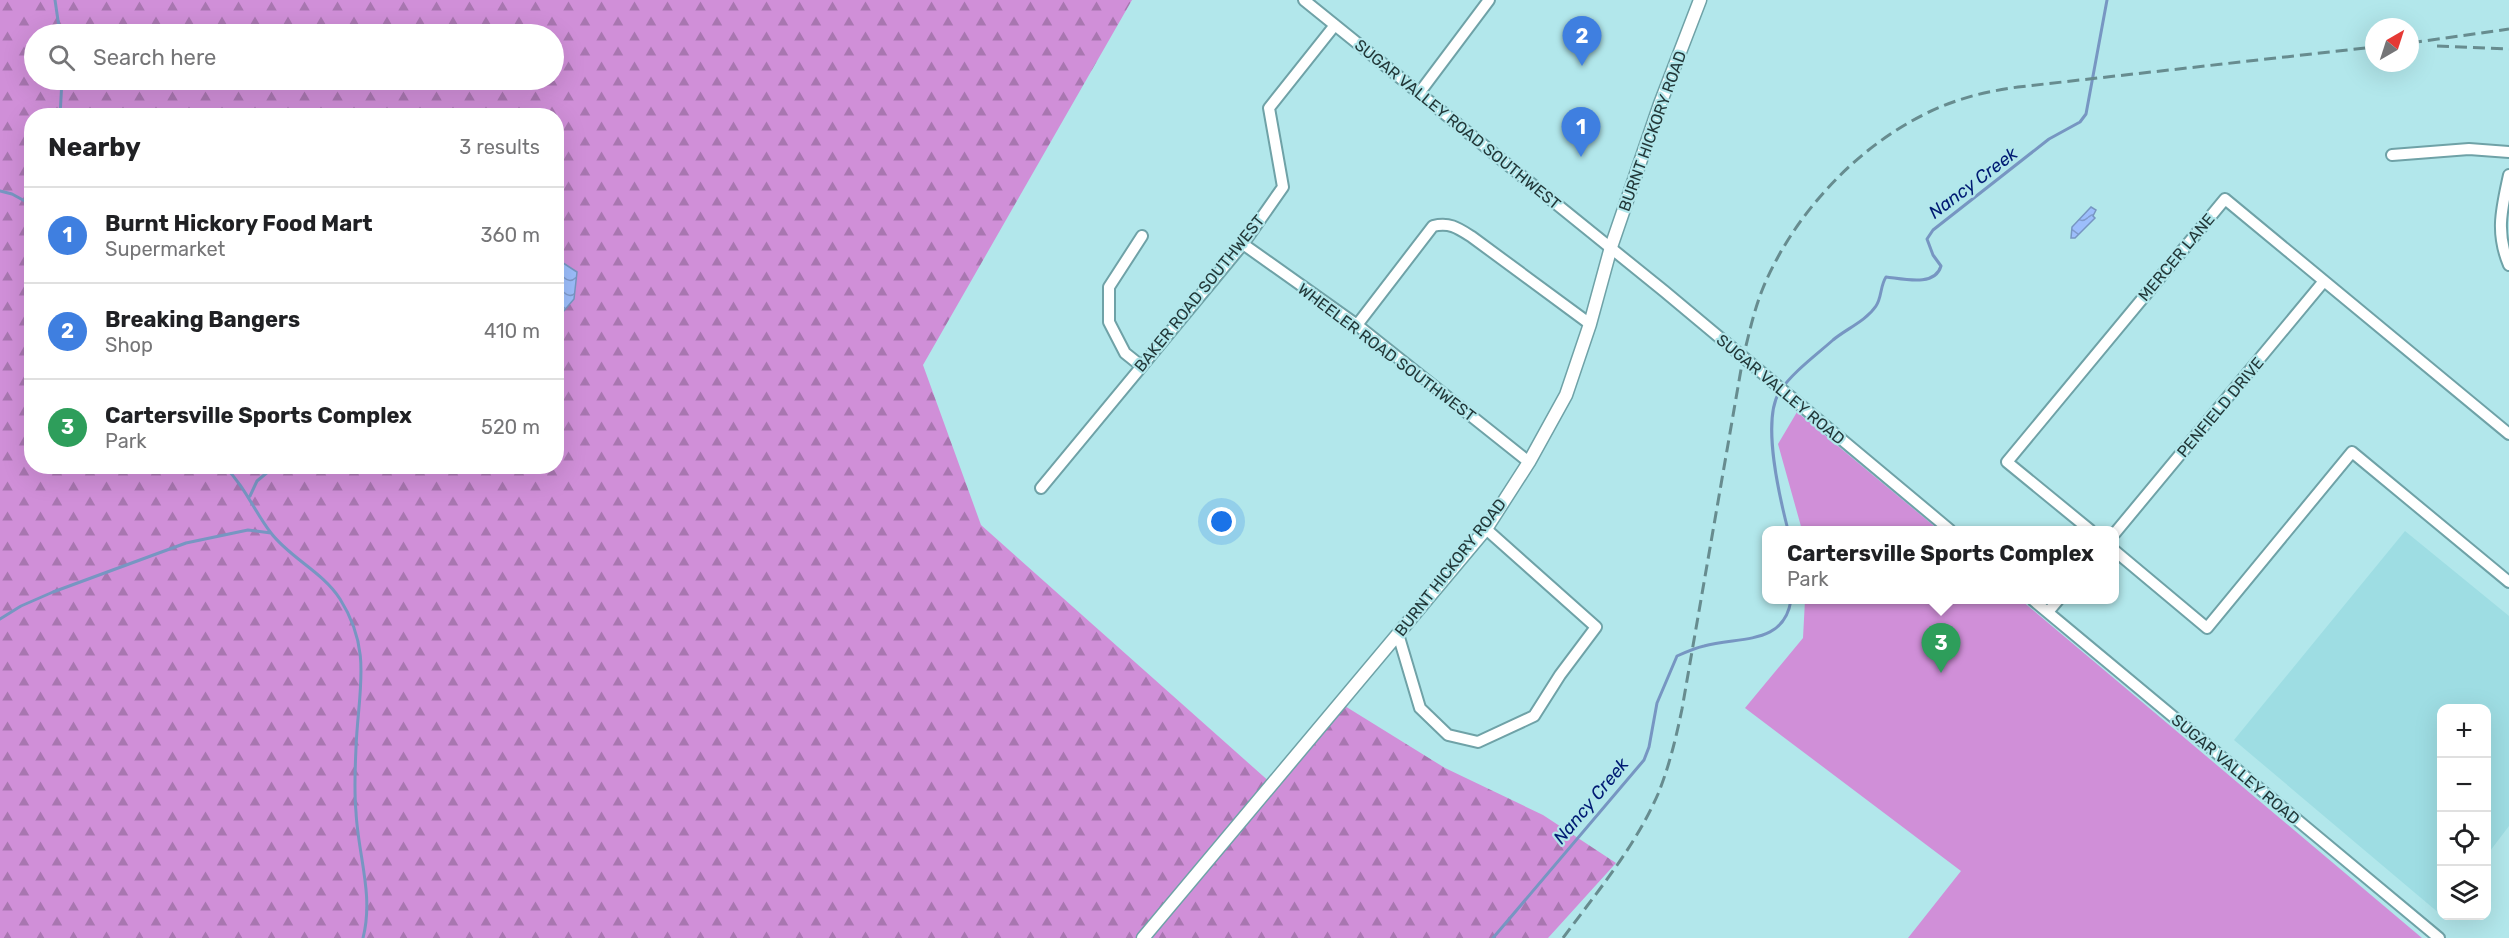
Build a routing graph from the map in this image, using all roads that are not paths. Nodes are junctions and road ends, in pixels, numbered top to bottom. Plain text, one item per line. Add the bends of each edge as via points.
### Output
1 (1304, 0) edge
2 (1489, 0) edge
3 (1700, 0) edge
4 (1335, 25) junction
5 (1420, 92) junction
6 (2509, 152) edge
7 (2392, 155) dead end
8 (2509, 175) edge
9 (1142, 236) dead end
10 (1243, 244) junction
11 (1611, 247) junction
12 (2509, 265) edge
13 (2324, 281) junction
14 (1590, 324) junction
15 (1357, 325) junction
16 (1140, 365) junction
17 (2509, 434) edge
18 (1529, 462) junction
19 (1041, 488) dead end
20 (1944, 526) edge
21 (2084, 526) edge
22 (2119, 528) edge
23 (1486, 529) junction
24 (2119, 554) edge
25 (2509, 582) edge
26 (2038, 604) edge
27 (2055, 604) edge
28 (2048, 612) junction
29 (1398, 634) junction
30 (1143, 938) edge
31 (2439, 938) edge

1 - 4 street, SUGAR VALLEY ROAD SOUTHWEST
2 - 5 street
3 - 11 main road, BURNT HICKORY ROAD
4 - 5 street, SUGAR VALLEY ROAD SOUTHWEST
4 - 10 street, BAKER ROAD SOUTHWEST via 1269,108 1283,187
5 - 11 street, SUGAR VALLEY ROAD SOUTHWEST
6 - 7 street via 2469,149
8 - 12 street via 2500,219 2500,237
9 - 16 street via 1109,287 1109,322 1125,353
10 - 15 street, WHEELER ROAD SOUTHWEST
10 - 16 street, BAKER ROAD SOUTHWEST
11 - 14 main road, BURNT HICKORY ROAD
11 - 20 street, SUGAR VALLEY ROAD
13 - 17 street, MERCER LANE
13 - 21 street, MERCER LANE via 2225,199 2007,462
13 - 22 street, PENFIELD DRIVE
14 - 15 street via 1457,227 1447,224 1433,226
14 - 18 main road, BURNT HICKORY ROAD via 1566,395
15 - 18 street, WHEELER ROAD SOUTHWEST
16 - 19 street, BAKER ROAD SOUTHWEST
18 - 23 main road, BURNT HICKORY ROAD
23 - 29 main road, BURNT HICKORY ROAD
23 - 29 street via 1596,627 1534,716 1478,742 1448,735 1420,708
24 - 25 street via 2207,628 2352,452
26 - 28 street, SUGAR VALLEY ROAD
27 - 28 street
28 - 31 street, SUGAR VALLEY ROAD
29 - 30 main road, BURNT HICKORY ROAD

